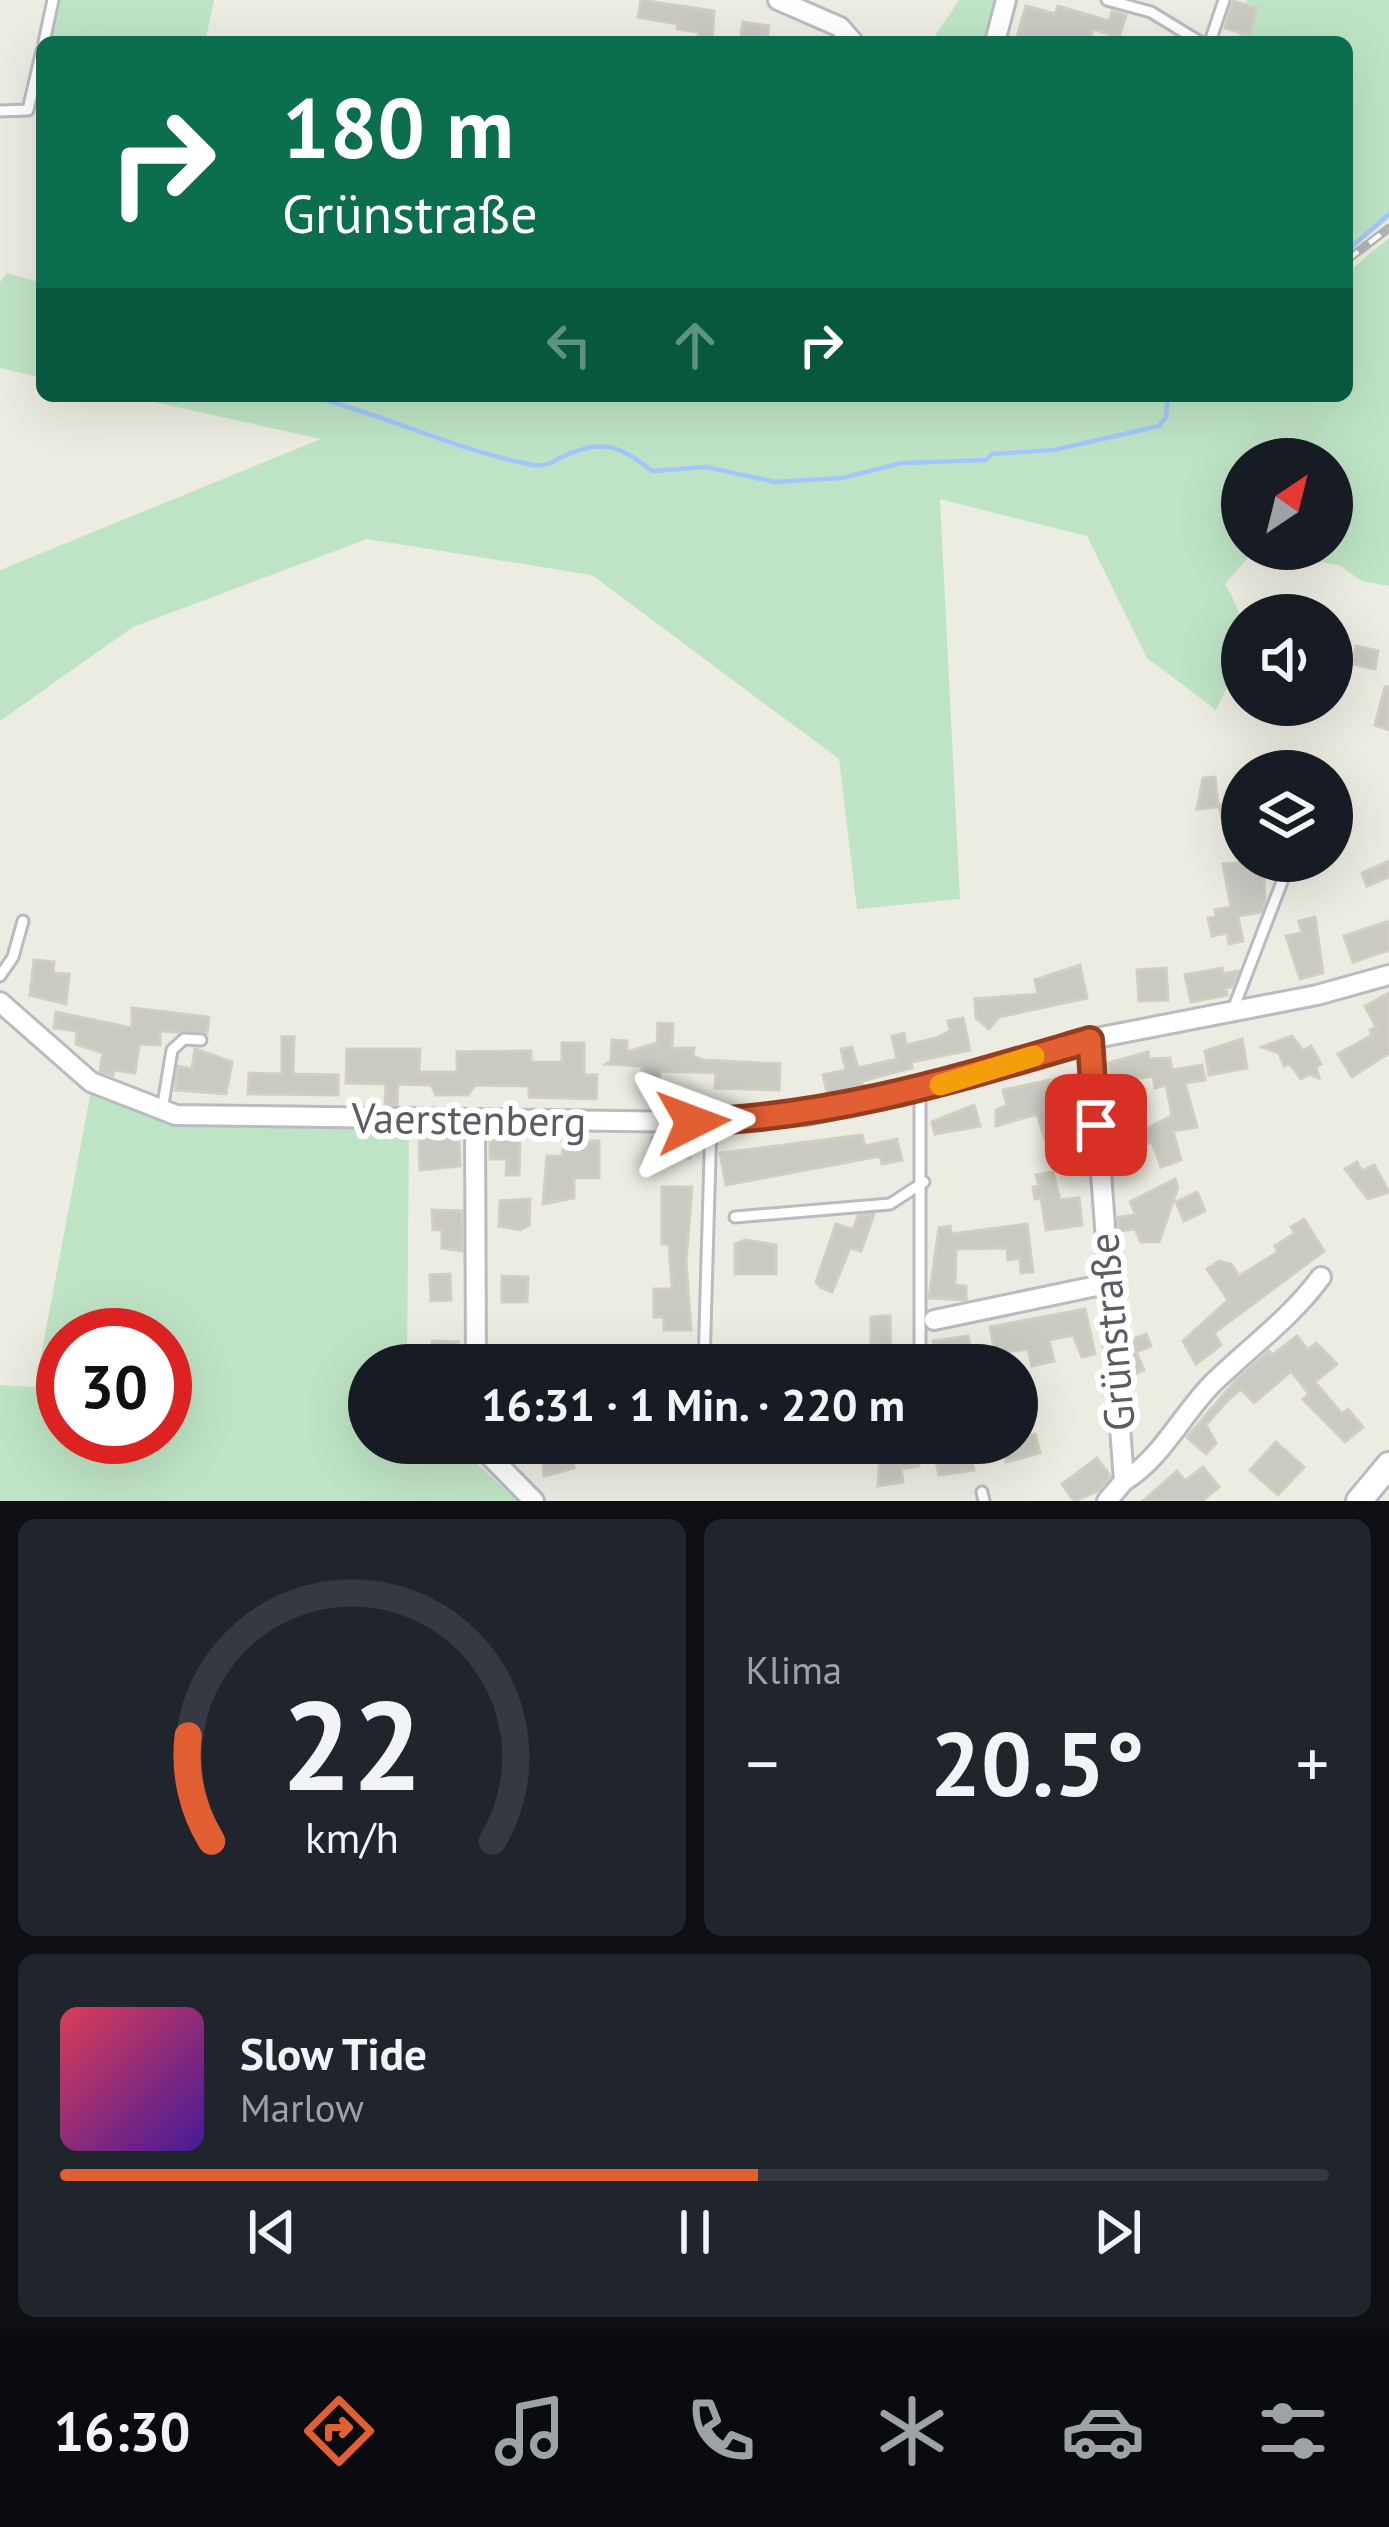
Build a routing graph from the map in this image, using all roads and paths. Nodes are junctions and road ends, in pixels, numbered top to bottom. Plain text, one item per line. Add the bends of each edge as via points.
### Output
1 (53, 0) edge
2 (778, 0) edge
3 (1007, 0) edge
4 (1107, 0) edge
5 (1224, 0) edge
6 (45, 36) edge
7 (848, 36) edge
8 (997, 36) edge
9 (1190, 36) edge
10 (1212, 36) edge
11 (36, 76) edge
12 (0, 111) edge
13 (1282, 882) edge
14 (23, 921) dead end
15 (1389, 975) edge
16 (0, 976) edge
17 (0, 1002) edge
18 (1232, 1012) junction
19 (201, 1040) dead end
20 (1090, 1040) junction
21 (920, 1090) junction
22 (162, 1110) junction
23 (475, 1120) junction
24 (711, 1121) junction
25 (924, 1182) junction
26 (735, 1217) dead end
27 (1321, 1277) dead end
28 (1106, 1284) junction
29 (934, 1320) dead end
30 (476, 1344) edge
31 (705, 1344) edge
32 (920, 1344) edge
33 (498, 1464) edge
34 (1389, 1465) edge
35 (1124, 1481) junction
36 (534, 1501) edge
37 (1107, 1501) edge
38 (1359, 1501) edge

1 - 6 lane
2 - 7 street
3 - 8 street
4 - 9 lane via 1151,12
5 - 10 lane
11 - 12 lane via 28,110
13 - 18 lane
14 - 16 lane
15 - 18 street, Vaerstenberg
17 - 22 street, Vaerstenberg via 78,1074
18 - 20 street, Vaerstenberg
19 - 22 lane via 177,1041
20 - 21 street, Vaerstenberg
20 - 28 street, Grünstraße
21 - 24 street, Vaerstenberg via 808,1115
21 - 25 lane
22 - 23 street, Vaerstenberg
23 - 24 street, Vaerstenberg
23 - 30 street
24 - 31 lane
25 - 26 lane via 890,1204
25 - 32 lane
27 - 35 street, Grünstraße via 1214,1383 1144,1469
28 - 29 street
28 - 35 street, Grünstraße
33 - 36 street
34 - 38 main road
35 - 37 street, Grünstraße

